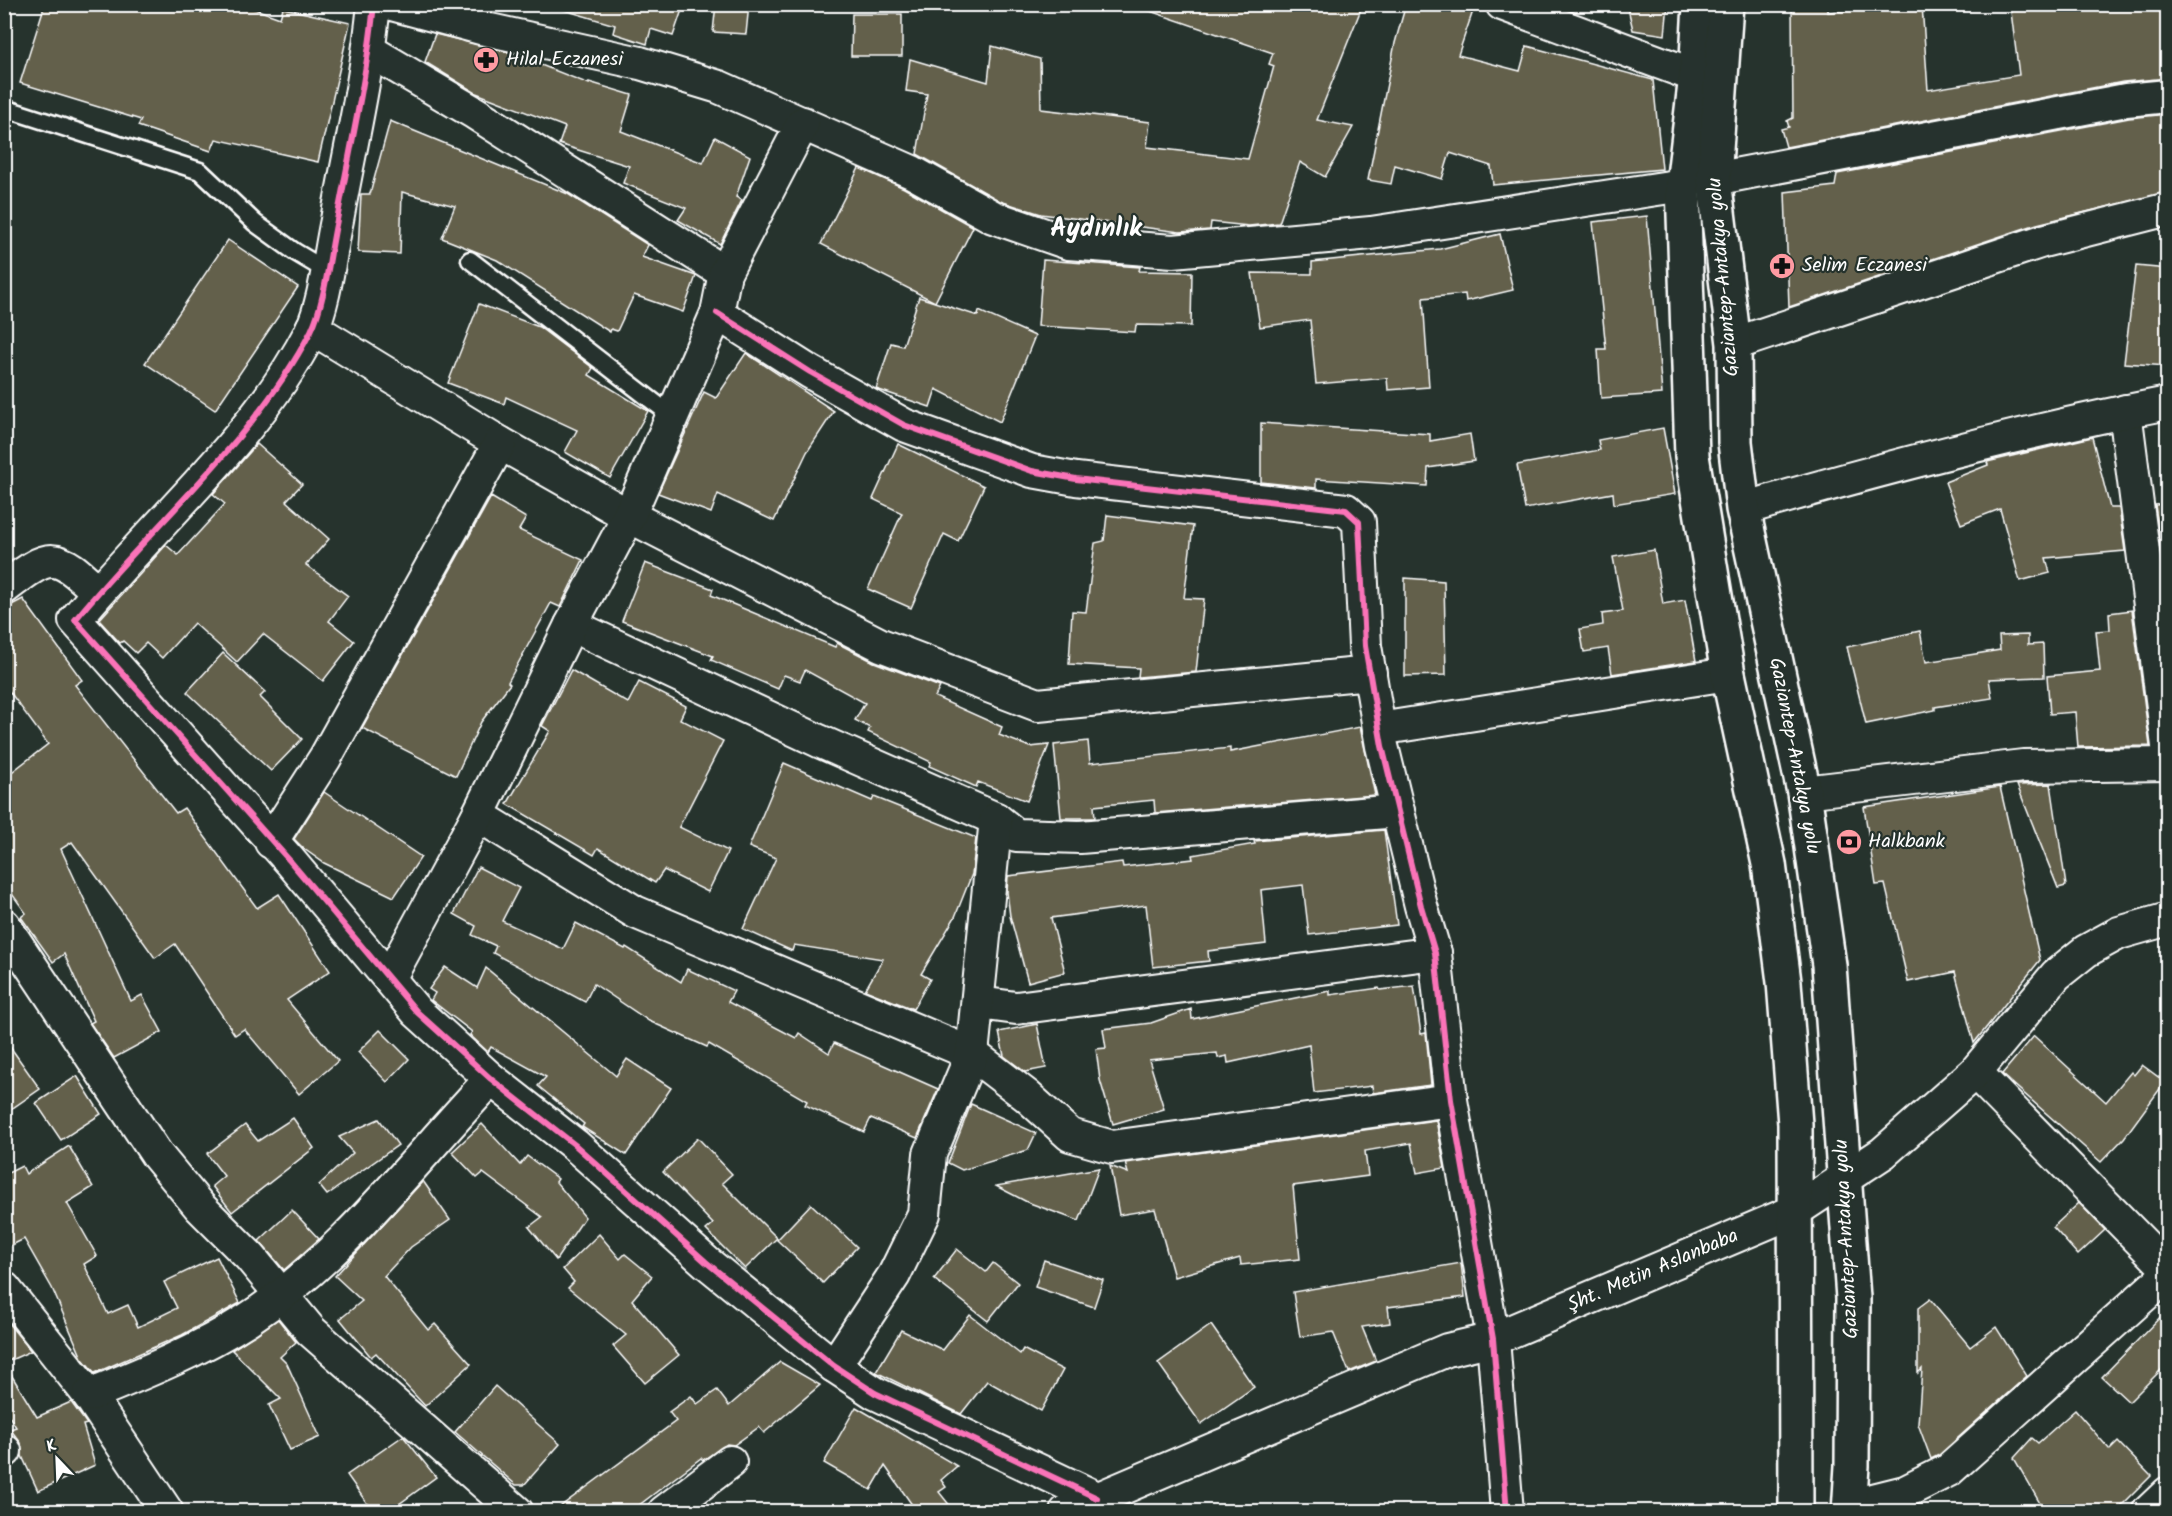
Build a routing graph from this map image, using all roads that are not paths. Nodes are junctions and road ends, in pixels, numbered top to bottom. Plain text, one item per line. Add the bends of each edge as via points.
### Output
1 (374, 4) edge
2 (393, 4) edge
3 (1502, 4) edge
4 (1700, 4) edge
5 (1726, 4) edge
6 (1573, 19) edge
7 (370, 51) junction
8 (1696, 76) junction
9 (2168, 96) edge
10 (4, 108) edge
11 (803, 123) junction
12 (1699, 182) junction
13 (2168, 209) edge
14 (470, 260) dead end
15 (327, 271) junction
16 (725, 273) junction
17 (717, 313) junction
18 (312, 328) junction
19 (1734, 344) junction
20 (2168, 403) edge
21 (2125, 411) junction
22 (672, 416) junction
23 (500, 443) junction
24 (1743, 509) junction
25 (629, 516) junction
26 (4, 588) edge
27 (98, 592) junction
28 (571, 625) junction
29 (1370, 673) junction
30 (1728, 674) junction
31 (1379, 729) junction
32 (2168, 746) edge
33 (2168, 765) edge
34 (1804, 792) junction
35 (1398, 811) junction
36 (478, 815) junction
37 (996, 819) junction
38 (272, 842) junction
39 (2168, 919) edge
40 (4, 925) edge
41 (1435, 953) junction
42 (390, 977) junction
43 (979, 1003) junction
44 (972, 1054) junction
45 (1975, 1072) junction
46 (491, 1079) junction
47 (1451, 1100) junction
48 (1844, 1177) junction
49 (1795, 1211) junction
50 (2168, 1269) edge
51 (2168, 1274) edge
52 (4, 1287) edge
53 (281, 1295) junction
54 (1493, 1339) junction
55 (834, 1366) junction
56 (89, 1395) junction
57 (730, 1462) dead end
58 (2168, 1493) edge
59 (1097, 1498) junction
60 (1849, 1509) edge
61 (167, 1512) edge
62 (516, 1512) edge
63 (664, 1512) edge
64 (1066, 1512) edge
65 (1507, 1512) edge
66 (1796, 1512) edge
67 (2148, 1512) edge

1 - 7 street
2 - 11 street via 640,63 719,87
3 - 6 street
4 - 8 main road, Gaziantep-Antakya yolu
5 - 12 main road, Gaziantep-Antakya yolu
6 - 8 street
7 - 15 street
7 - 16 street
8 - 12 main road, Gaziantep-Antakya yolu
9 - 12 street via 2126,100
10 - 15 lane via 200,171 255,223
11 - 12 street via 912,172 993,217 1068,243 1173,251 1371,233
11 - 16 street
12 - 19 main road, Gaziantep-Antakya yolu
12 - 30 main road, Gaziantep-Antakya yolu via 1692,456
13 - 19 street via 2043,242
14 - 22 lane
15 - 18 street
16 - 17 street
17 - 22 street
17 - 29 street via 904,425 1032,471 1346,510 1359,522 1365,646
18 - 23 street
18 - 27 street via 288,371 253,420
19 - 24 main road, Gaziantep-Antakya yolu via 1735,442
20 - 21 street
21 - 24 street via 1845,479
21 - 32 street
22 - 25 street
23 - 25 street
23 - 38 street via 325,758
24 - 34 main road, Gaziantep-Antakya yolu
25 - 28 street
25 - 29 street via 881,645 1038,705
26 - 27 street via 37,564 58,561 69,564
27 - 38 street via 75,620
28 - 36 street
28 - 37 street
29 - 31 street
30 - 31 street
30 - 49 main road, Gaziantep-Antakya yolu via 1768,864 1784,982 1795,1124
31 - 35 street
33 - 34 street via 2023,766
34 - 48 main road, Gaziantep-Antakya yolu via 1829,965
35 - 37 street via 1080,837 1016,835
35 - 41 street
36 - 42 street
36 - 44 street via 635,912
37 - 43 street
38 - 42 street
39 - 45 street, Şht. Metin Aslanbaba via 2119,933 2086,951 2056,975
40 - 53 street via 158,1155
41 - 43 street via 1016,1008
41 - 47 street
42 - 46 street via 417,1012
43 - 44 street
44 - 47 street via 1070,1135 1112,1147
44 - 55 street via 930,1154 924,1214 894,1275
45 - 48 street, Şht. Metin Aslanbaba via 1883,1153
45 - 50 street
46 - 53 street via 344,1239
46 - 55 street via 575,1145 706,1262
47 - 54 street
48 - 49 street, Şht. Metin Aslanbaba
48 - 60 main road, Gaziantep-Antakya yolu via 1853,1298
49 - 54 street, Şht. Metin Aslanbaba
49 - 66 main road, Gaziantep-Antakya yolu
51 - 60 street via 1949,1470 1905,1492
52 - 56 street
53 - 56 street via 191,1353
53 - 62 street via 311,1331
54 - 59 street, Şht. Metin Aslanbaba via 1447,1350
54 - 65 street
55 - 59 street via 875,1393
56 - 61 street
57 - 63 street
58 - 67 street
59 - 64 street, Şht. Metin Aslanbaba

